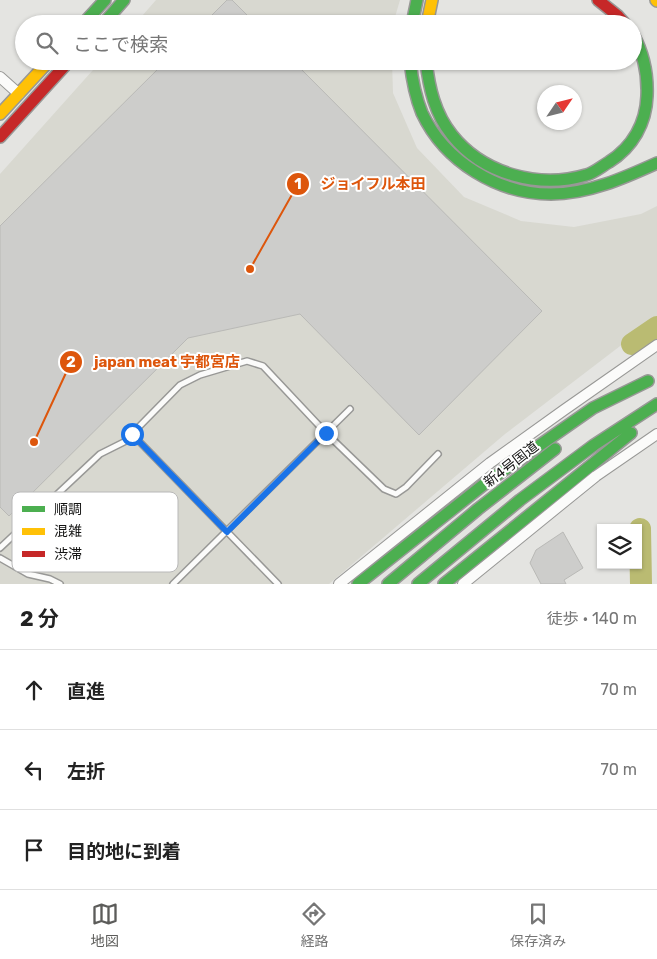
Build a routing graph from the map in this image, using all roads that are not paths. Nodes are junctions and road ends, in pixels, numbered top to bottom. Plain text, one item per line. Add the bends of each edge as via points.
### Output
1 (105, 0) edge
2 (124, 0) edge
3 (417, 0) edge
4 (432, 0) edge
5 (598, 0) edge
6 (91, 15) edge
7 (111, 15) edge
8 (414, 15) edge
9 (429, 15) edge
10 (617, 15) edge
11 (642, 51) edge
12 (41, 70) edge
13 (61, 70) edge
14 (410, 70) edge
15 (427, 70) edge
16 (0, 77) edge
17 (18, 94) junction
18 (0, 114) edge
19 (0, 137) edge
20 (657, 163) edge
21 (657, 345) edge
22 (653, 378) edge
23 (657, 404) edge
24 (350, 409) dead end
25 (657, 412) edge
26 (586, 426) dead end
27 (326, 433) junction
28 (132, 434) junction
29 (657, 434) edge
30 (563, 443) dead end
31 (438, 454) dead end
32 (60, 492) edge
33 (227, 532) junction
34 (12, 537) edge
35 (0, 548) edge
36 (0, 558) edge
37 (12, 565) edge
38 (24, 572) edge
39 (60, 584) edge
40 (173, 584) edge
41 (278, 584) edge
42 (339, 584) edge
43 (358, 584) edge
44 (388, 584) edge
45 (418, 584) edge
46 (444, 584) edge
47 (463, 584) edge

1 - 6 main road
2 - 7 main road
3 - 8 main road
4 - 9 main road
5 - 10 main road
11 - 15 main road via 648,87 646,111 625,150 589,174 547,181 498,171 459,144 434,104
12 - 17 main road
13 - 19 main road
14 - 20 main road via 420,109 441,144 490,181 530,192 570,192 620,180
16 - 17 street
17 - 18 main road
21 - 42 street via 490,463
22 - 26 main road
22 - 43 main road via 593,408 486,482
23 - 45 main road via 594,445 520,500
24 - 27 lane
25 - 46 main road
27 - 28 lane via 263,366 248,361 200,375 180,385
27 - 31 lane via 384,489 396,494
27 - 33 lane
28 - 32 lane via 124,442 100,454
28 - 33 lane
29 - 47 street via 596,476
30 - 44 main road, 新4号国道
33 - 40 lane
33 - 41 lane
34 - 35 lane
36 - 37 lane
38 - 39 lane

